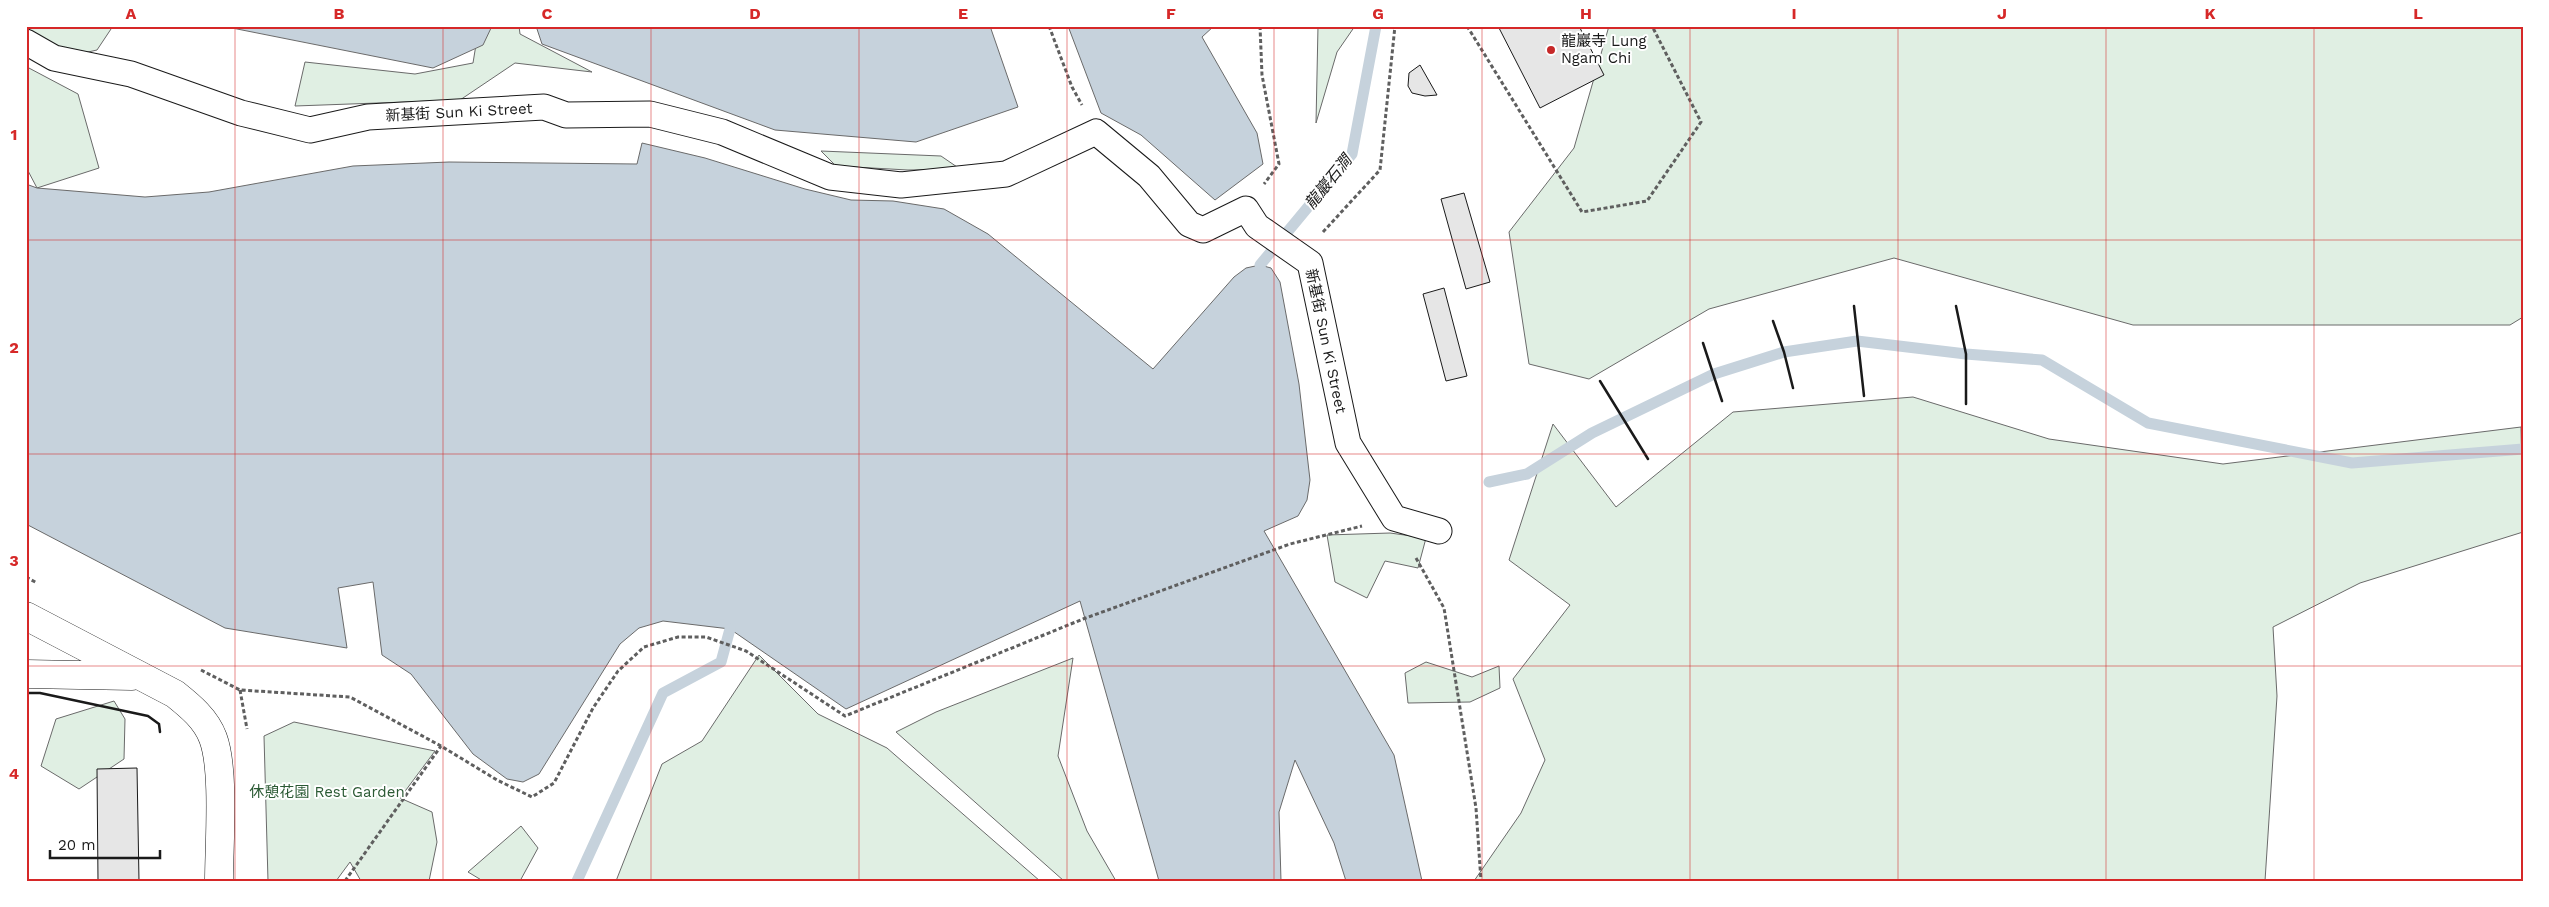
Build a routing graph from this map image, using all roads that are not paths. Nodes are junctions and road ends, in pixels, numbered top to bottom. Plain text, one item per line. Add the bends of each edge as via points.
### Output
1 (26, 42) edge
2 (1438, 531) dead end
3 (26, 616) edge
4 (26, 674) edge
5 (141, 677) junction
6 (219, 881) edge

1 - 2 street, 新基街 Sun Ki Street via 54,58 131,74 241,113 310,130 368,117 544,107 566,115 650,114 722,132 830,176 901,185 1006,174 1096,132 1149,176 1189,224 1204,230 1246,209 1257,226 1310,263 1348,443 1394,518
3 - 5 street
4 - 5 street
5 - 6 street via 190,705 213,738 218,770

